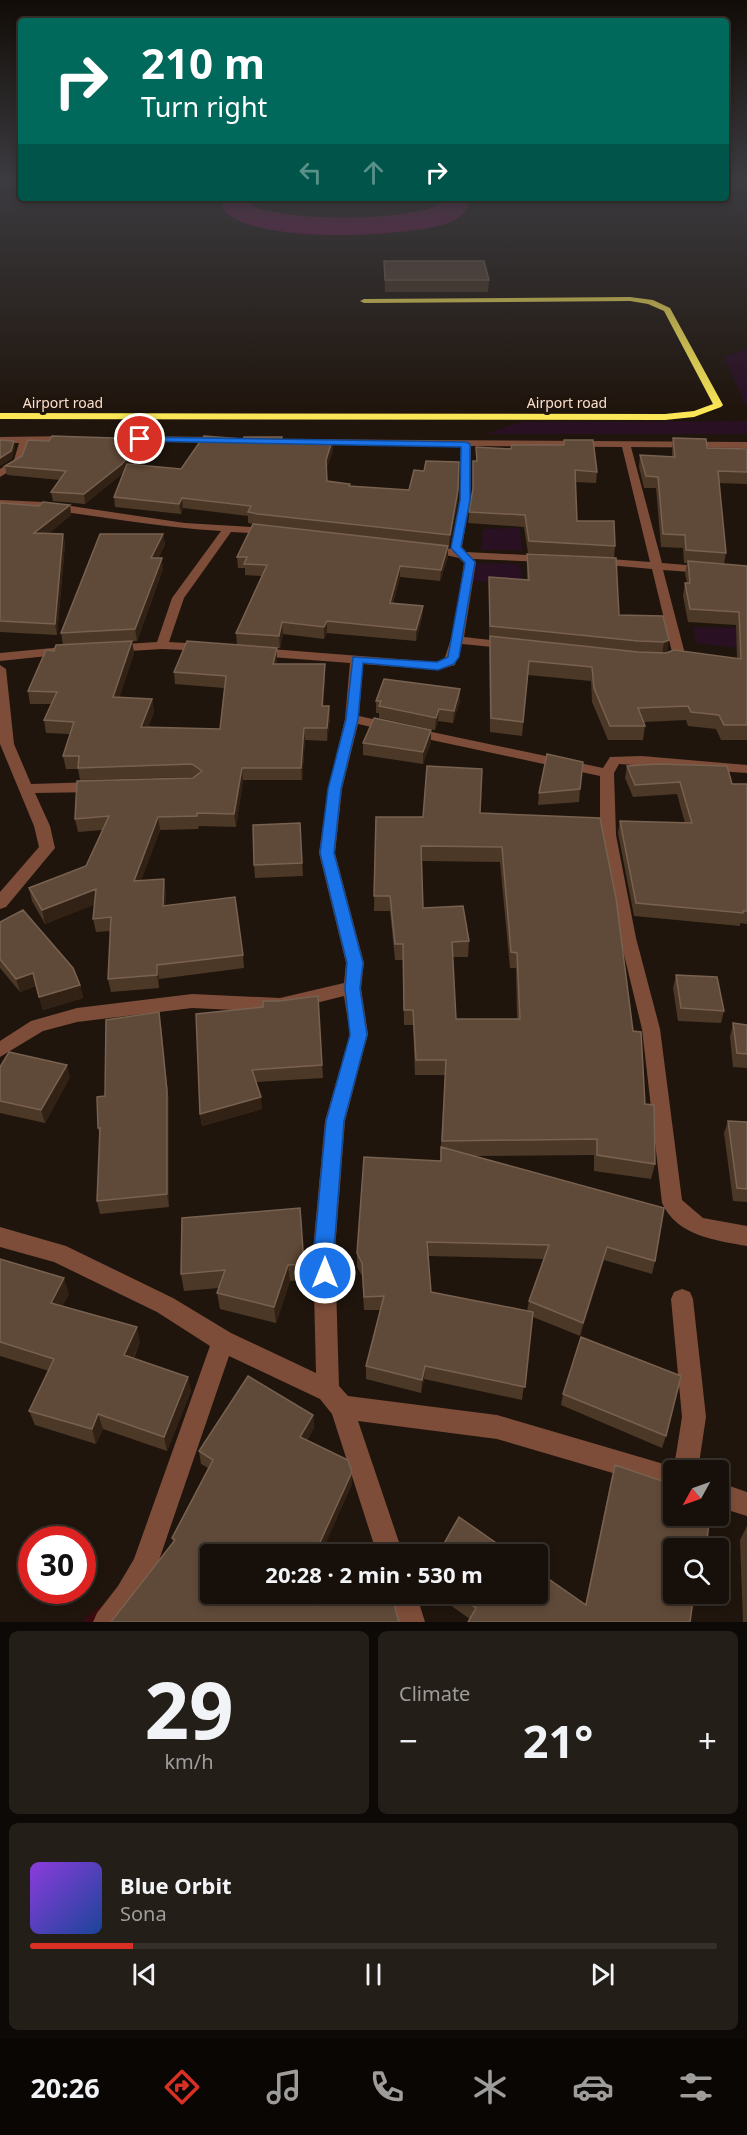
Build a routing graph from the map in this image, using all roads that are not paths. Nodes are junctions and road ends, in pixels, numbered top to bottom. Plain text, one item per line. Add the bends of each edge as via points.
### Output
1 (364, 301) dead end
2 (0, 416) edge
3 (83, 439) edge
4 (106, 439) edge
5 (0, 440) edge
6 (26, 440) junction
7 (232, 440) edge
8 (255, 441) edge
9 (466, 444) junction
10 (626, 445) junction
11 (747, 445) edge
12 (0, 474) edge
13 (0, 503) edge
14 (228, 529) junction
15 (277, 531) edge
16 (418, 547) edge
17 (462, 555) junction
18 (554, 559) edge
19 (588, 560) edge
20 (656, 566) junction
21 (747, 573) edge
22 (457, 640) junction
23 (162, 645) junction
24 (524, 648) edge
25 (96, 649) edge
26 (215, 649) edge
27 (74, 650) edge
28 (248, 652) edge
29 (0, 657) edge
30 (357, 659) junction
31 (655, 659) edge
32 (0, 669) edge
33 (352, 719) junction
34 (3, 737) edge
35 (747, 769) edge
36 (607, 773) junction
37 (111, 787) edge
38 (27, 789) junction
39 (0, 903) edge
40 (352, 988) junction
41 (0, 1050) edge
42 (747, 1236) edge
43 (0, 1237) edge
44 (682, 1299) dead end
45 (223, 1341) junction
46 (335, 1399) junction
47 (688, 1460) edge
48 (663, 1476) edge
49 (729, 1498) edge
50 (747, 1504) edge
51 (386, 1544) edge
52 (406, 1604) edge
53 (106, 1622) edge
54 (412, 1622) edge

1 - 2 main road, Airport road via 650,302 667,310 718,405 708,412 640,416
3 - 6 street
4 - 7 street
5 - 6 street
6 - 12 street via 19,461
8 - 9 street
9 - 10 street
9 - 17 street via 465,500 456,548
10 - 11 street
10 - 20 street
13 - 14 street via 45,505
14 - 15 street
14 - 23 street via 178,598
16 - 17 street
17 - 18 street
17 - 22 street via 470,562
19 - 20 street
20 - 21 street
20 - 31 street via 680,654
22 - 24 street
22 - 30 street via 450,662 438,666
23 - 25 street
23 - 26 street
27 - 29 street
28 - 30 street
30 - 33 street
32 - 34 street
33 - 36 street
33 - 40 street via 335,789 327,853 355,963
34 - 38 street
35 - 36 street via 615,760
36 - 42 street via 608,835 651,1029 672,1203 680,1216 694,1225
37 - 38 street
38 - 39 street via 47,848
40 - 41 street via 280,1005 192,1001 77,1015 37,1026
40 - 46 street via 359,1035 335,1121 324,1250
43 - 45 street via 58,1253 165,1305
44 - 47 street via 694,1417
45 - 46 street
45 - 53 street via 144,1566
46 - 48 street via 497,1427
46 - 51 street
49 - 50 street
52 - 54 street

